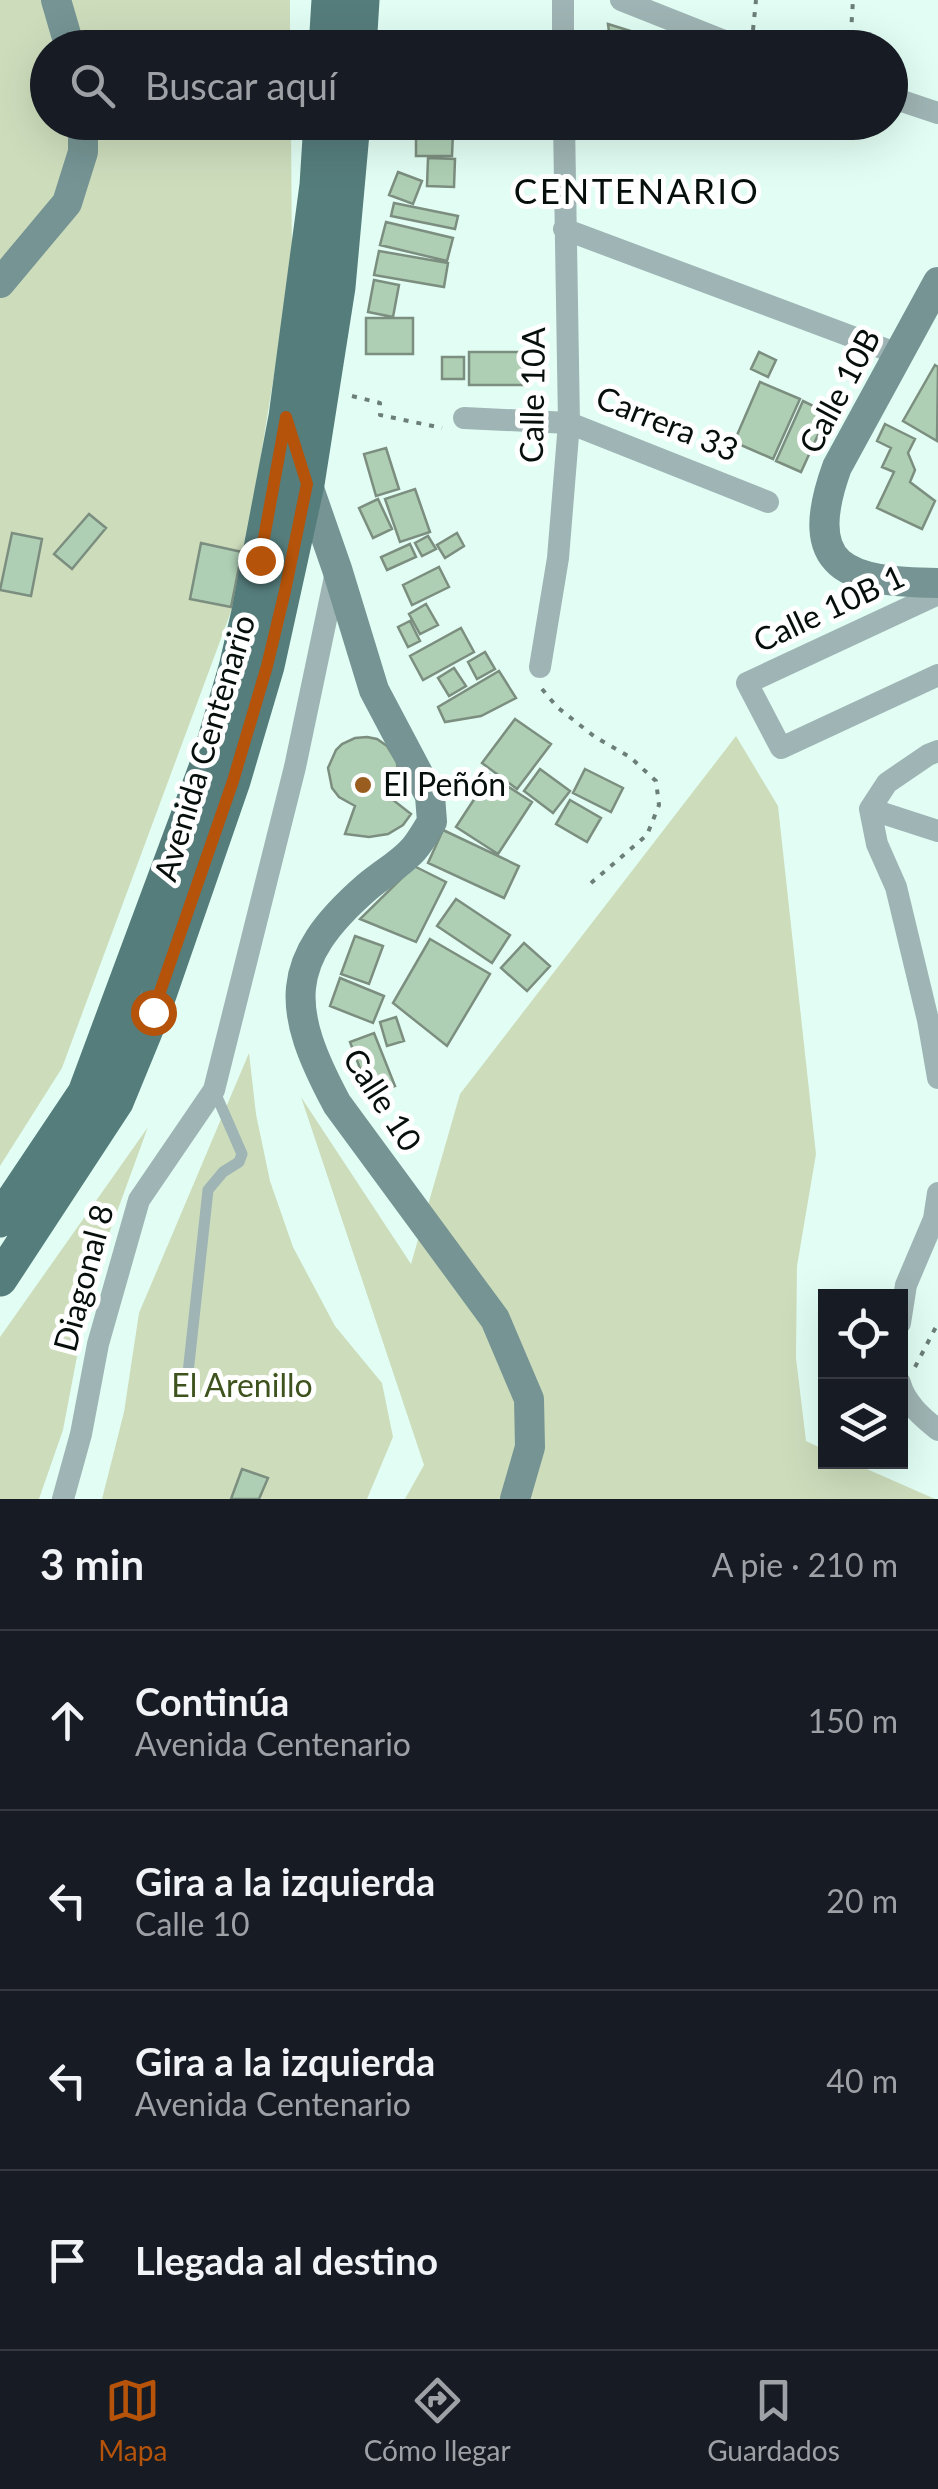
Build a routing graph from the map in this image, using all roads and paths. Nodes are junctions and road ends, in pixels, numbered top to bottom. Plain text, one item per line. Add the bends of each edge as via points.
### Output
1 (56, 0) edge
2 (329, 0) edge
3 (362, 0) edge
4 (563, 0) edge
5 (622, 0) edge
6 (756, 0) edge
7 (853, 0) edge
8 (65, 30) edge
9 (327, 30) edge
10 (360, 30) edge
11 (564, 30) edge
12 (716, 30) edge
13 (750, 30) edge
14 (851, 30) edge
15 (908, 103) edge
16 (938, 112) edge
17 (83, 140) edge
18 (320, 140) edge
19 (351, 140) edge
20 (564, 140) edge
21 (564, 229) junction
22 (938, 282) edge
23 (0, 283) edge
24 (898, 354) junction
25 (323, 390) junction
26 (286, 417) junction
27 (464, 418) joint
28 (569, 422) junction
29 (307, 484) junction
30 (768, 502) dead end
31 (337, 568) junction
32 (938, 583) edge
33 (938, 594) edge
34 (540, 667) joint
35 (938, 674) edge
36 (938, 751) edge
37 (870, 809) junction
38 (938, 831) edge
39 (591, 883) dead end
40 (938, 1078) edge
41 (214, 1090) junction
42 (938, 1192) edge
43 (0, 1220) edge
44 (0, 1279) edge
45 (905, 1289) edge
46 (938, 1322) edge
47 (188, 1373) dead end
48 (908, 1380) edge
49 (908, 1399) edge
50 (938, 1430) edge
51 (63, 1499) edge
52 (516, 1499) edge

1 - 8 street
2 - 9 main road
3 - 10 main road
4 - 11 street
5 - 12 street
6 - 13 path
7 - 14 path
15 - 16 street
17 - 23 street via 67,203
18 - 26 main road, Avenida Centenario
19 - 25 main road, Avenida Centenario
20 - 21 street, Calle 10A
21 - 24 street
21 - 28 street, Calle 10A
22 - 24 street, Calle 10B
24 - 32 street, Calle 10B via 837,467 824,540 851,572
25 - 27 path via 380,402 380,415 459,431
25 - 29 main road, Avenida Centenario
26 - 29 street, Calle 10
26 - 43 main road, Avenida Centenario via 249,612 209,760 85,1092
27 - 28 street, Carrera 33
28 - 30 street, Carrera 33
28 - 34 street, Calle 10A via 558,558
29 - 31 street, Calle 10
29 - 44 main road, Avenida Centenario via 267,666 233,781 128,1077
31 - 41 street, Diagonal 8
31 - 52 street, Calle 10 via 374,690 430,796 432,822 412,852 316,939 300,984 303,1031 337,1104 495,1319 529,1399 530,1446
33 - 35 street, Calle 10B 1 via 746,683 782,748
34 - 39 path via 536,682 557,707 656,781 658,805 646,835
36 - 37 street via 887,783
37 - 38 street
37 - 40 street via 896,887
41 - 47 lane via 242,1154 208,1190
41 - 51 street, Diagonal 8 via 139,1200
42 - 45 street
46 - 48 path
49 - 50 street

